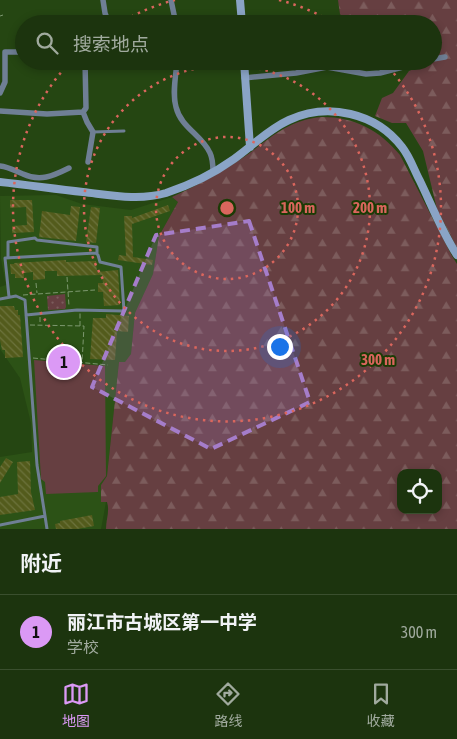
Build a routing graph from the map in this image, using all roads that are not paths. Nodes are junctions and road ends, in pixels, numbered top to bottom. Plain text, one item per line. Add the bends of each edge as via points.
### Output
1 (104, 0) edge
2 (171, 0) edge
3 (240, 0) edge
4 (106, 15) edge
5 (174, 15) edge
6 (241, 15) edge
7 (15, 52) edge
8 (84, 70) edge
9 (177, 70) edge
10 (244, 70) edge
11 (312, 70) edge
12 (344, 70) edge
13 (392, 70) edge
14 (244, 78) junction
15 (0, 93) edge
16 (0, 111) edge
17 (84, 112) junction
18 (124, 130) dead end
19 (93, 132) junction
20 (250, 147) junction
21 (88, 162) dead end
22 (0, 166) edge
23 (69, 168) dead end
24 (213, 172) junction
25 (35, 177) junction
26 (0, 182) edge
27 (34, 186) junction
28 (97, 254) junction
29 (457, 256) edge
30 (8, 258) junction
31 (9, 297) junction
32 (0, 299) edge
33 (26, 315) junction
34 (45, 516) junction
35 (0, 525) edge
36 (47, 529) edge

1 - 4 street
2 - 5 street
3 - 6 street
7 - 15 street via 5,52 6,82
8 - 17 street
9 - 24 street via 175,105 186,126 210,151
10 - 14 street
11 - 14 street
12 - 13 street via 366,74
14 - 20 street
16 - 17 street
17 - 19 street
18 - 19 lane
19 - 21 street
20 - 24 street
20 - 29 street via 284,122 311,113 344,112 372,122 404,149
22 - 25 street
23 - 25 street via 49,178
24 - 27 street via 170,191 145,196 116,196
25 - 27 street
26 - 27 street
28 - 30 lane
28 - 30 lane via 97,247 35,238 8,242
28 - 33 lane via 100,262 121,267 124,311 69,310
30 - 31 lane via 4,261
31 - 32 lane
31 - 33 lane via 25,300
33 - 34 lane via 37,465
34 - 35 lane
34 - 36 lane

